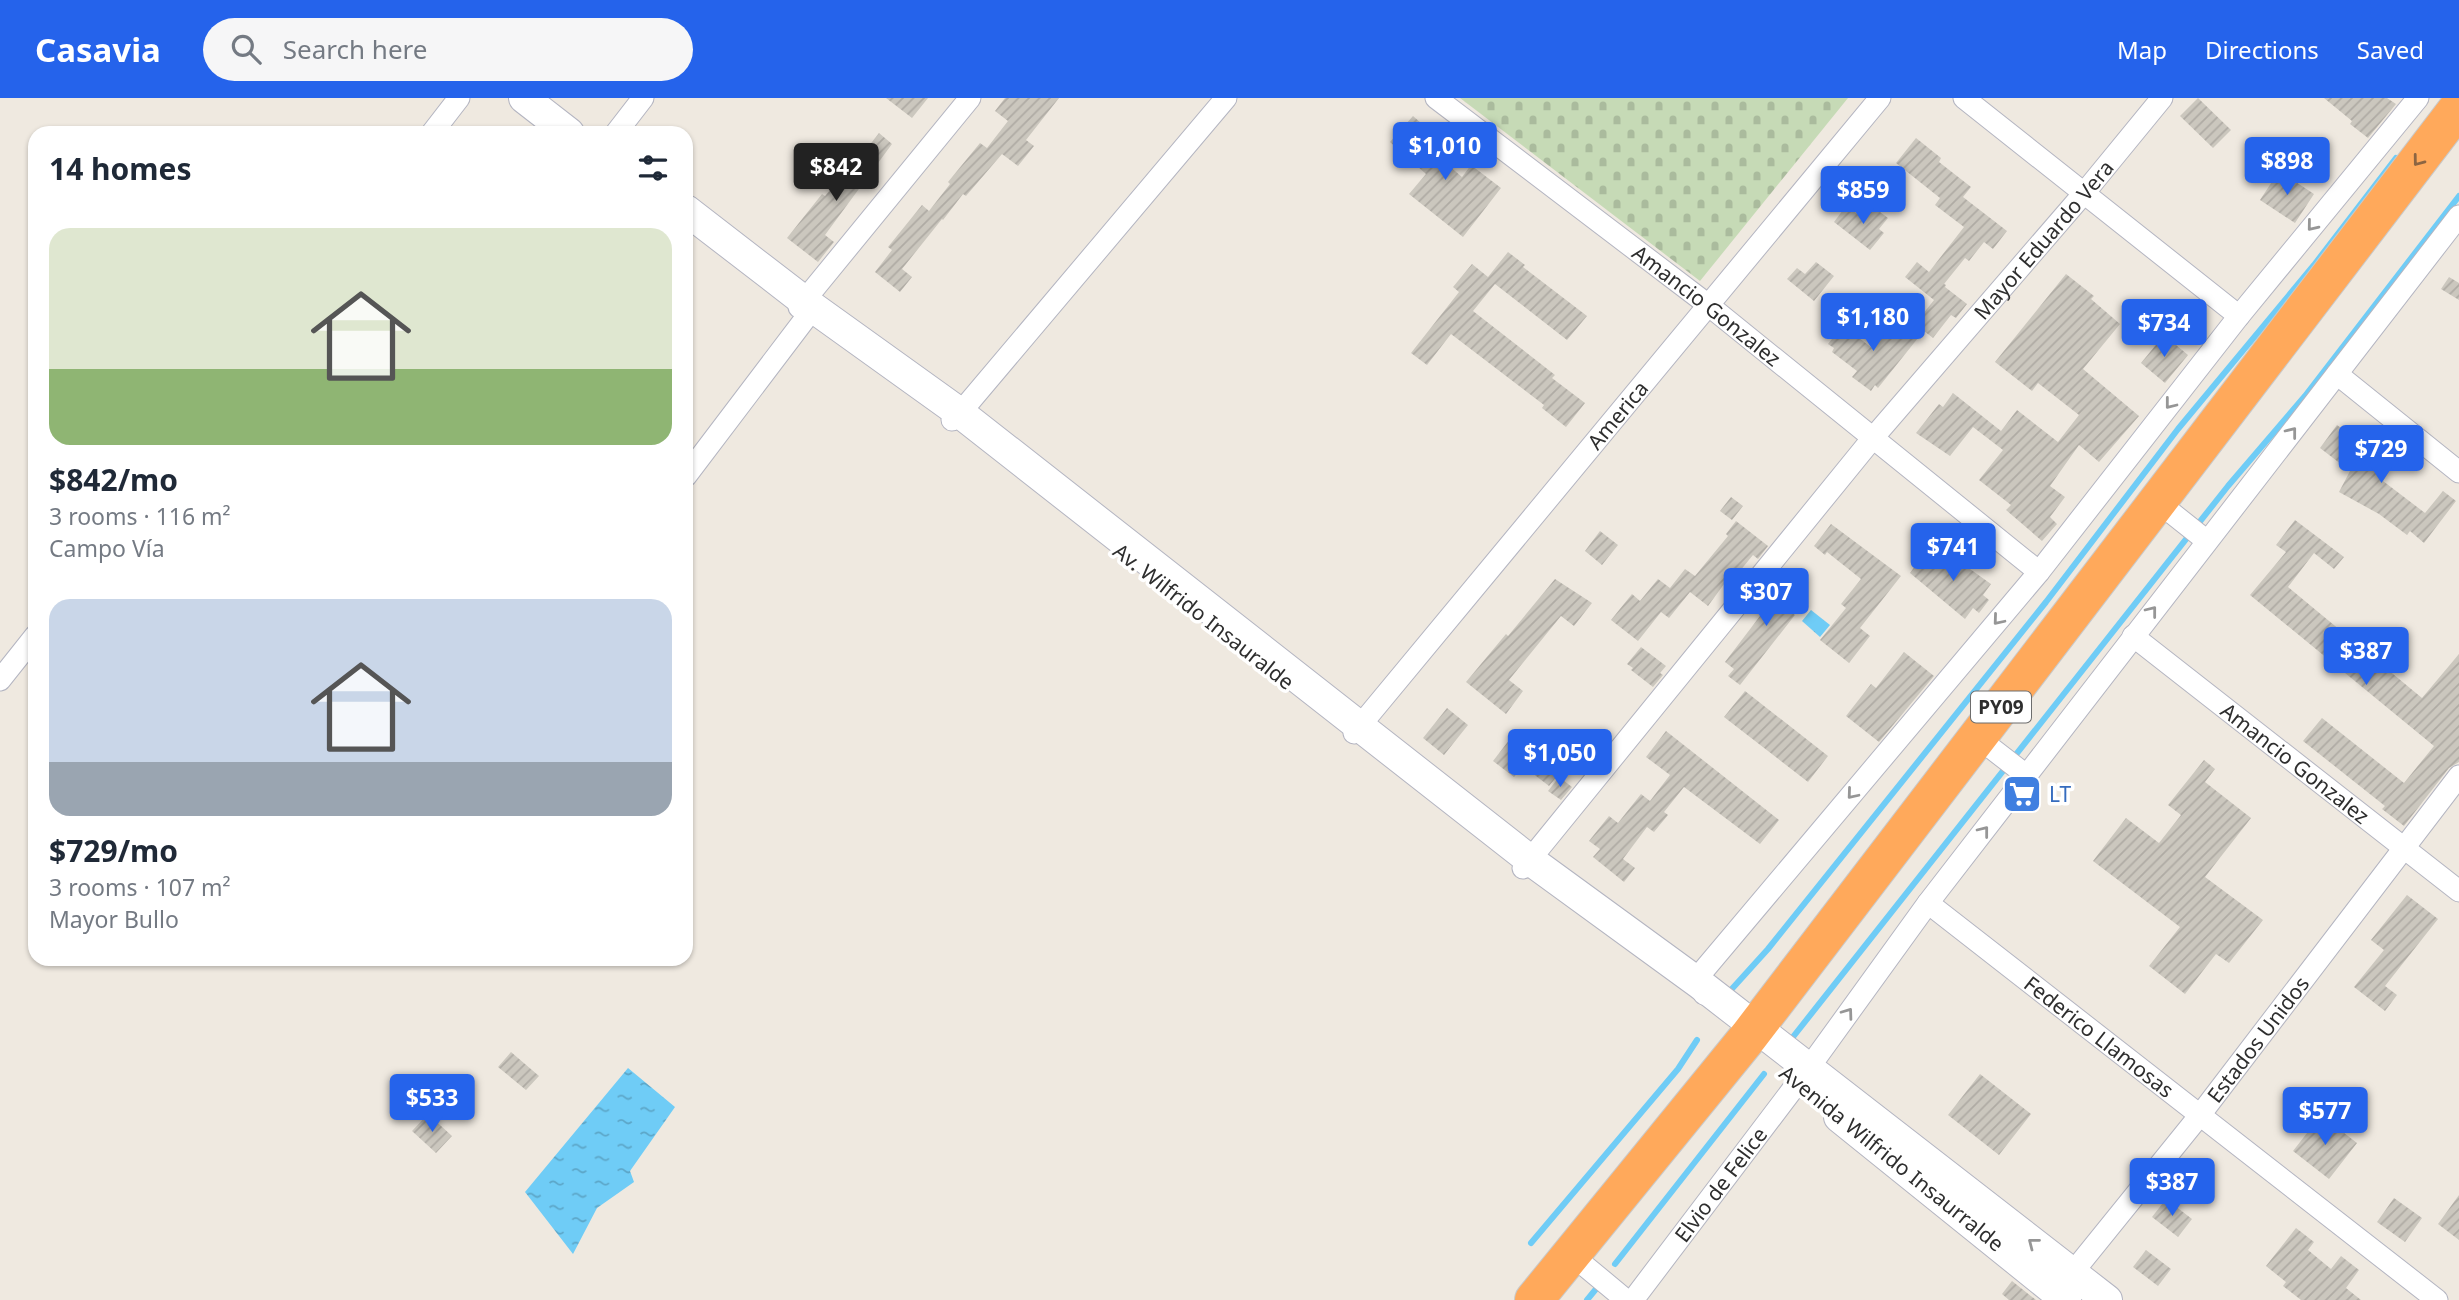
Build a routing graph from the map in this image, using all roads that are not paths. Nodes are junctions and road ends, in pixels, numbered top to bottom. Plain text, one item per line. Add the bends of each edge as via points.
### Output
1 (459, 98) edge
2 (524, 98) edge
3 (543, 98) edge
4 (643, 98) edge
5 (970, 98) edge
6 (1226, 98) edge
7 (1436, 98) edge
8 (1880, 98) edge
9 (1964, 98) edge
10 (2162, 98) edge
11 (2418, 98) edge
12 (2459, 107) edge
13 (437, 126) edge
14 (560, 126) edge
15 (578, 126) edge
16 (622, 126) edge
17 (2459, 149) edge
18 (2085, 192) junction
19 (693, 216) edge
20 (2459, 216) edge
21 (693, 227) edge
22 (1707, 304) junction
23 (804, 308) junction
24 (2239, 316) junction
25 (2337, 374) junction
26 (956, 416) junction
27 (1872, 439) junction
28 (693, 466) edge
29 (2459, 472) edge
30 (2192, 529) junction
31 (2039, 572) junction
32 (2133, 636) junction
33 (28, 645) edge
34 (0, 680) edge
35 (1356, 730) junction
36 (2008, 760) junction
37 (2459, 776) edge
38 (2403, 847) junction
39 (1526, 864) junction
40 (2459, 891) edge
41 (1928, 903) junction
42 (1700, 984) junction
43 (1717, 1015) junction
44 (1757, 1038) junction
45 (1803, 1075) junction
46 (2200, 1115) junction
47 (1579, 1261) junction
48 (2062, 1292) edge
49 (1534, 1300) edge
50 (1549, 1300) edge
51 (1626, 1300) edge
52 (1633, 1300) edge
53 (2107, 1300) edge
54 (2437, 1300) edge

1 - 13 street
2 - 14 street
3 - 15 street
4 - 16 street
5 - 23 street
6 - 26 street
7 - 22 street, Amancio Gonzalez
8 - 22 street, America
9 - 18 street
10 - 18 street, Mayor Eduardo Vera
11 -> 24 street
12 -> 44 highway, PY09
17 - 30 highway, PY09
18 - 24 street
18 - 27 street, Mayor Eduardo Vera
19 - 23 street
20 - 25 street, Elvio de Felice
21 - 23 street, Av. Wilfrido Insauralde
22 - 27 street, Amancio Gonzalez
22 - 35 street, America
23 - 26 street, Av. Wilfrido Insauralde
23 - 28 street
24 -> 31 street
25 - 29 street
30 -> 25 street, Elvio de Felice
26 - 35 street, Av. Wilfrido Insauralde
27 - 31 street, Amancio Gonzalez
27 - 39 street, Mayor Eduardo Vera
32 -> 30 street, Elvio de Felice
30 - 36 highway, PY09
31 -> 42 street via 1703,971
32 - 36 street, Elvio de Felice
32 - 38 street, Amancio Gonzalez
33 - 34 street
35 - 39 street, Av. Wilfrido Insauralde
41 -> 36 street, Elvio de Felice
36 - 44 highway, PY09
37 - 38 street, Estados Unidos
38 - 40 street, Amancio Gonzalez
38 - 46 street, Estados Unidos
39 - 42 street
39 - 43 street, Av. Wilfrido Insauralde
45 -> 41 street, Elvio de Felice
41 - 46 street, Federico Llamosas
42 - 43 street
42 - 44 street
43 - 44 street, Avenida Wilfrido Insaurralde
44 - 45 street, Avenida Wilfrido Insaurralde
44 - 47 highway, PY09
44 - 49 highway, PY09
45 - 48 street, Avenida Wilfrido Insaurralde
48 -> 45 street, Avenida Wilfrido Insaurralde via 1836,1090
45 - 52 street, Elvio de Felice
46 - 48 street, Estados Unidos
46 - 54 street, Federico Llamosas
47 - 50 highway, PY09
47 - 51 street
48 - 53 street, Avenida Wilfrido Insaurralde

